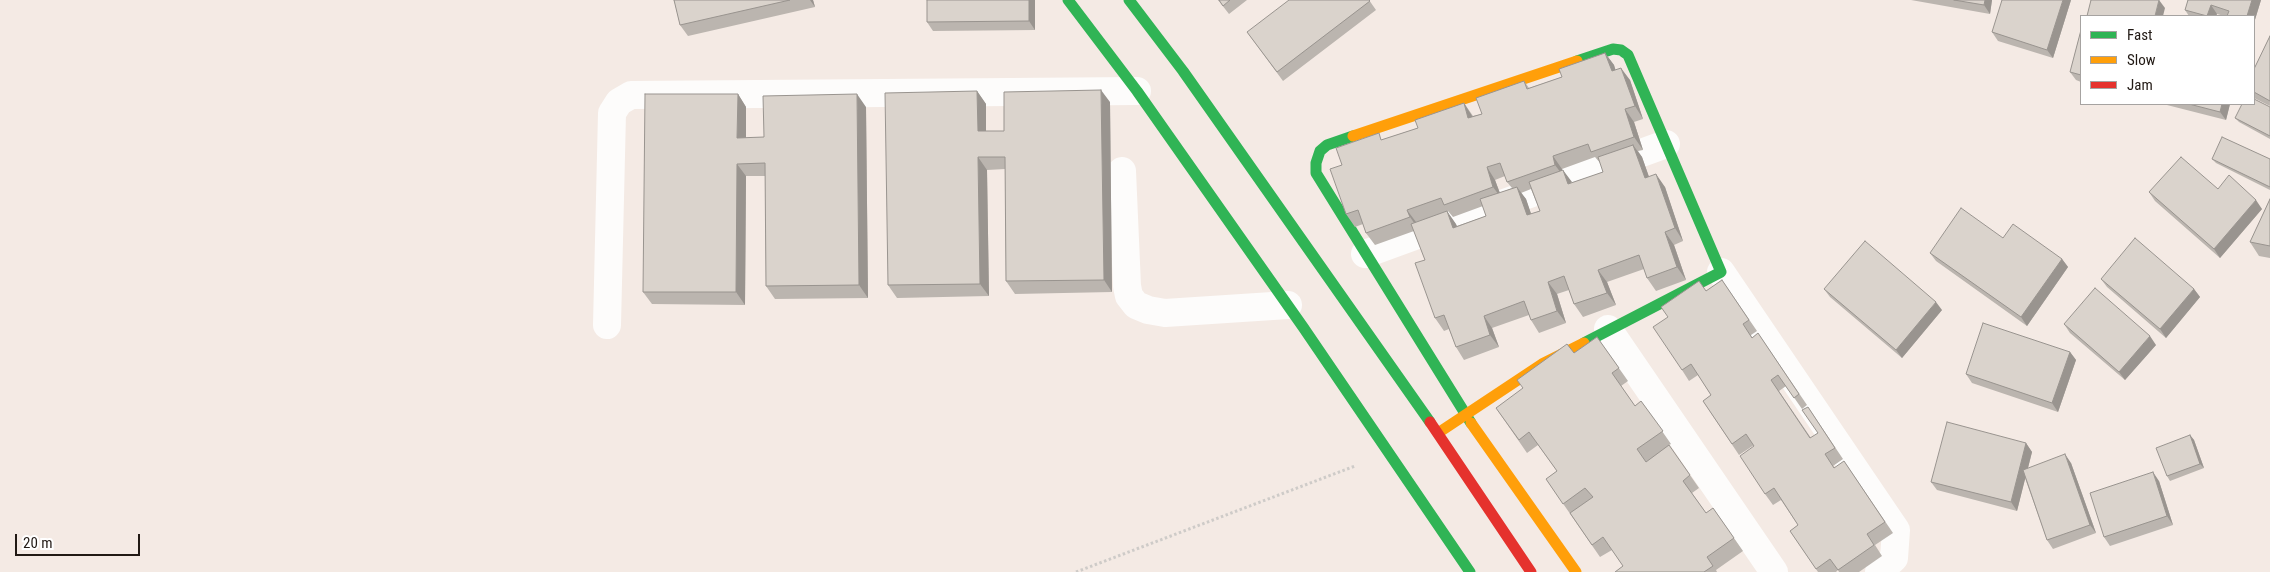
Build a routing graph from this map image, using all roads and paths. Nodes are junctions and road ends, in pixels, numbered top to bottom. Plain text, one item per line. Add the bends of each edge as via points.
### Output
1 (1068, 0) edge
2 (1129, 0) edge
3 (1137, 91) junction
4 (1666, 144) junction
5 (1122, 171) dead end
6 (1365, 254) junction
7 (1721, 272) junction
8 (1288, 305) junction
9 (607, 325) dead end
10 (1608, 329) junction
11 (1465, 415) junction
12 (1438, 433) junction
13 (1390, 452) junction
14 (1767, 569) edge
15 (1076, 572) edge
16 (1470, 572) edge
17 (1531, 572) edge
18 (1576, 572) edge
19 (1879, 572) edge

1 - 3 street
2 - 12 street via 1183,71
3 - 8 street
3 - 9 street via 631,95 619,102 612,114
4 - 6 street
4 - 6 street via 1628,55 1613,48 1327,144 1320,151 1316,173
4 - 7 street
5 - 8 street via 1127,286 1129,296 1136,304 1165,313
6 - 11 street
7 - 10 street
7 - 19 street via 1896,530 1894,558
8 - 13 street
10 - 11 street via 1542,364
10 - 14 street
11 - 12 street
11 - 18 street
12 - 17 street
13 - 15 path
13 - 16 street

